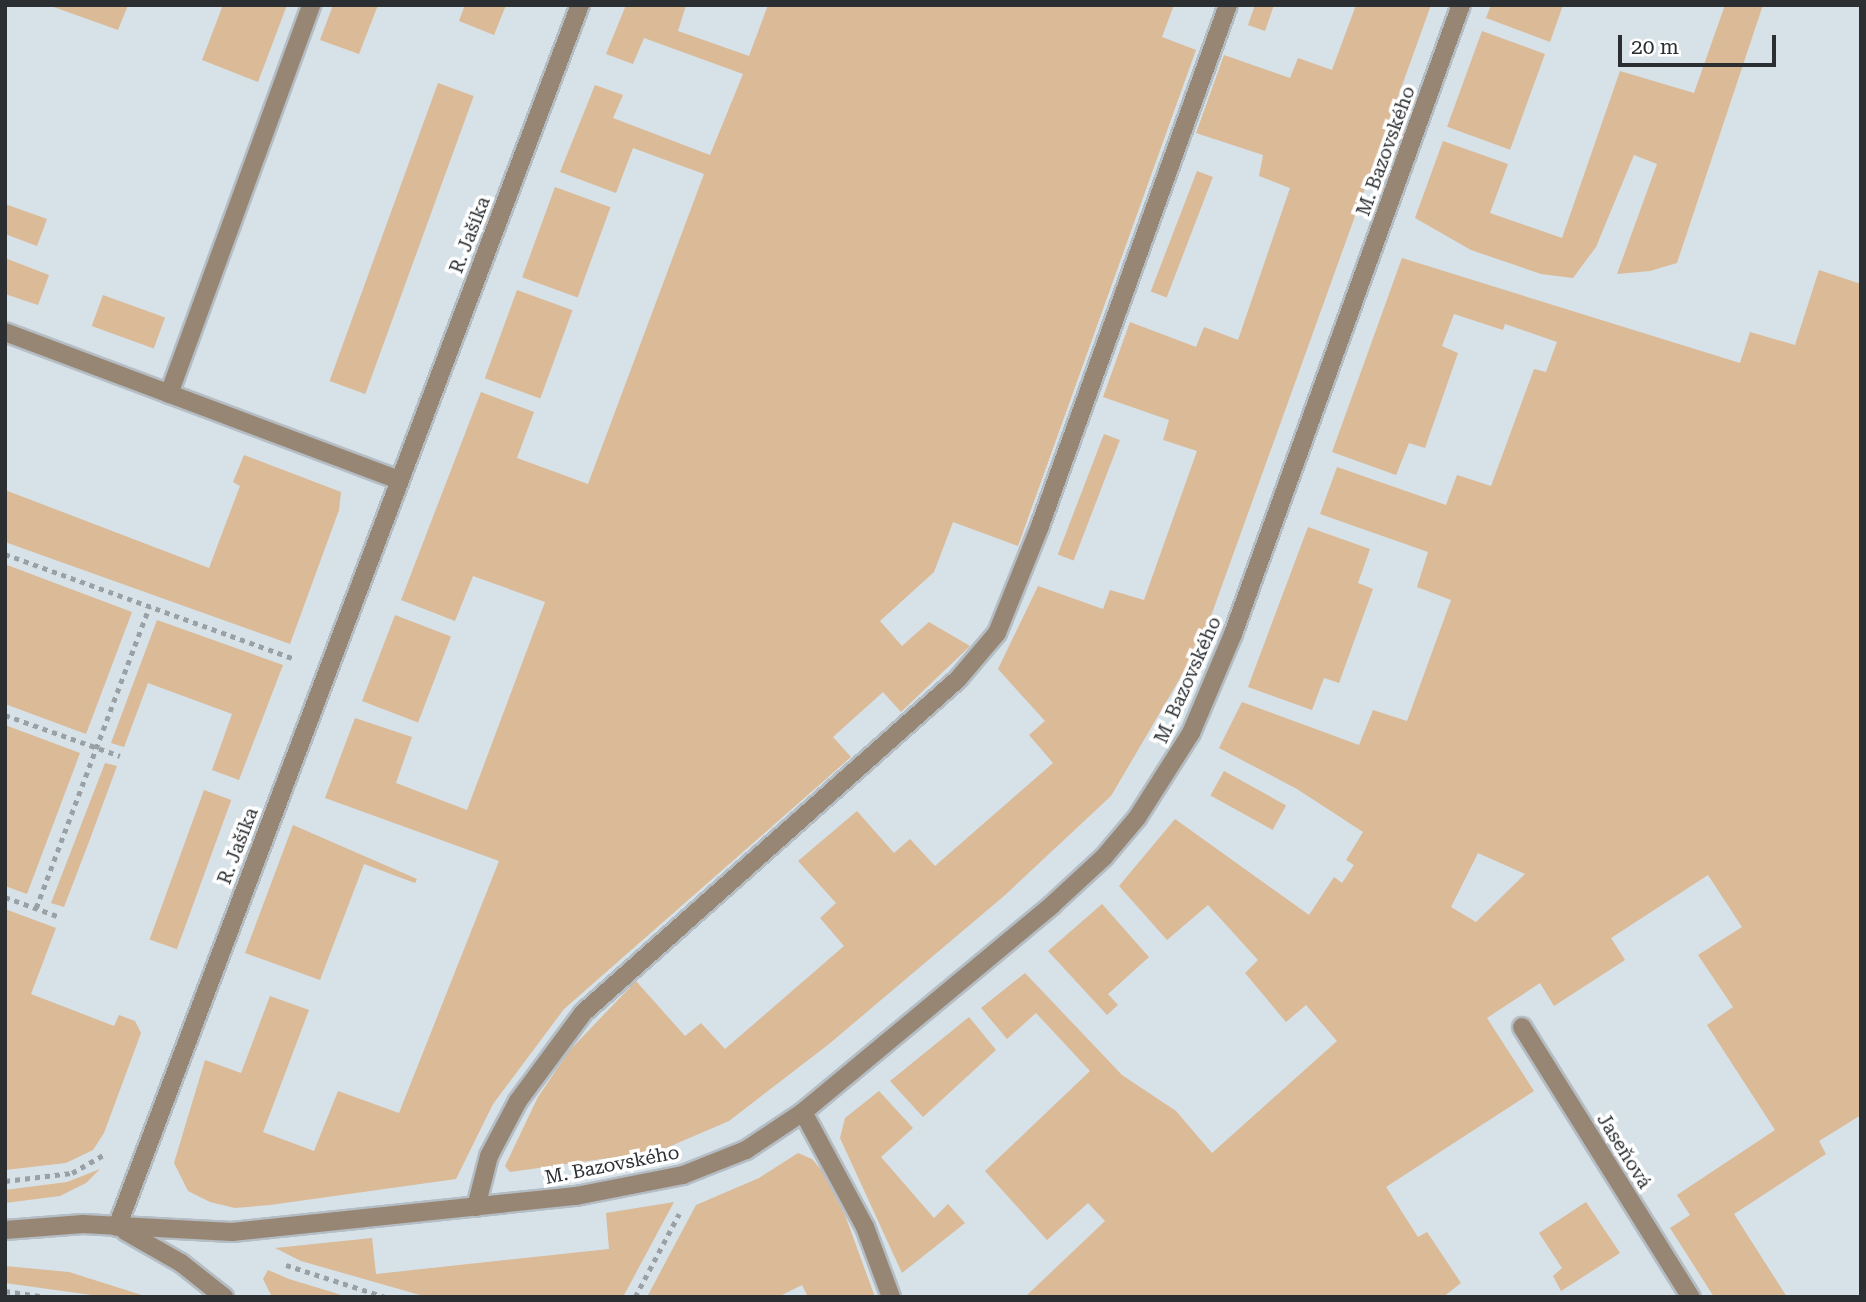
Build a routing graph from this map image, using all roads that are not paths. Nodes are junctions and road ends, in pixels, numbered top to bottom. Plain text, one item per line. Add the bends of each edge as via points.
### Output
1 (311, 5) edge
2 (580, 5) edge
3 (1228, 5) edge
4 (1461, 5) edge
5 (5, 332) edge
6 (169, 394) junction
7 (399, 480) junction
8 (1522, 1027) dead end
9 (803, 1112) junction
10 (476, 1207) junction
11 (117, 1227) junction
12 (5, 1230) edge
13 (224, 1297) edge
14 (891, 1297) edge
15 (1691, 1297) edge

1 - 6 street
2 - 7 street, R. Jašíka
3 - 10 street via 1041,526 997,633 950,685 583,1013 518,1101 489,1157
4 - 9 street, M. Bazovského via 1233,634 1191,733 1166,777 1104,857
5 - 6 street
6 - 7 street
7 - 11 street, R. Jašíka
8 - 15 street, Jaseňová
9 - 10 street, M. Bazovského via 746,1150 683,1175 576,1196
9 - 14 street via 865,1227
10 - 11 street, M. Bazovského via 217,1234
11 - 12 street, M. Bazovského
11 - 13 street via 181,1264

